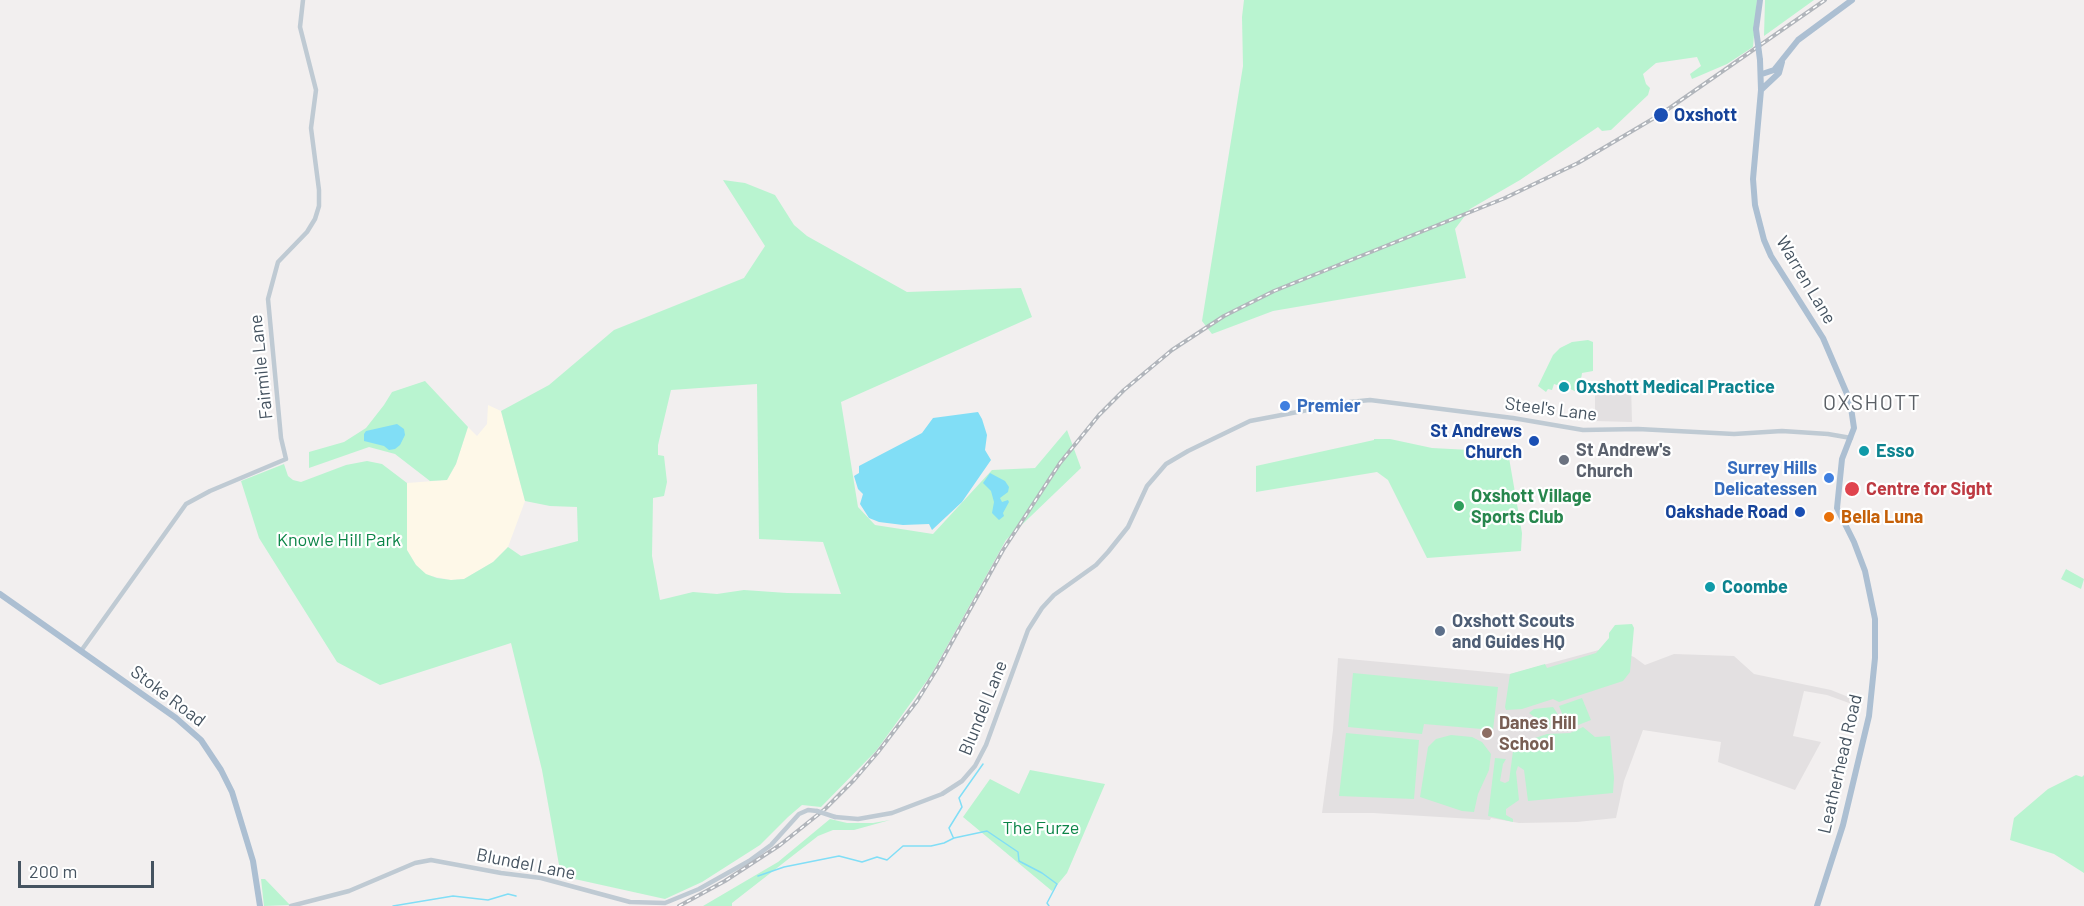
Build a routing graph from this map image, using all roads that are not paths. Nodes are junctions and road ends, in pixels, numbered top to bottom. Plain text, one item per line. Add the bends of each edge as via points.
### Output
1 (303, 0) edge
2 (1760, 0) edge
3 (1852, 0) edge
4 (1782, 62) junction
5 (1762, 74) junction
6 (1761, 90) junction
7 (1250, 421) joint
8 (1854, 428) joint
9 (1851, 438) junction
10 (0, 594) edge
11 (81, 651) junction
12 (260, 906) edge
13 (291, 906) edge
14 (1816, 906) edge

1 - 11 street, Fairmile Lane via 300,27 316,90 311,128 318,206 307,232 278,262 268,299 286,459 186,504
2 - 5 main road, Warren Lane, bridge via 1756,29
3 - 4 main road via 1798,40
4 - 5 main road via 1771,73
4 - 6 main road via 1779,73
5 - 6 main road, Warren Lane
6 - 8 main road, Warren Lane via 1753,186 1762,234 1771,256 1823,338 1850,401
7 - 9 street, Steel's Lane via 1370,400 1584,430 1740,434 1782,431
7 - 13 street, Blundel Lane, bridge via 1166,464 1147,486 1128,527 1108,552 1042,608 1028,630 975,766 962,781 942,794 892,813 858,819 808,810 799,814 767,849 732,872 664,903 630,902 541,878 431,860 349,891
8 - 9 main road, Leatherhead Road
9 - 14 main road, Leatherhead Road via 1841,466 1837,508 1868,581 1875,619 1875,658 1871,700 1845,819
10 - 11 main road, Stoke Road
11 - 12 main road, Stoke Road via 186,726 205,745 227,781 237,808 253,861

